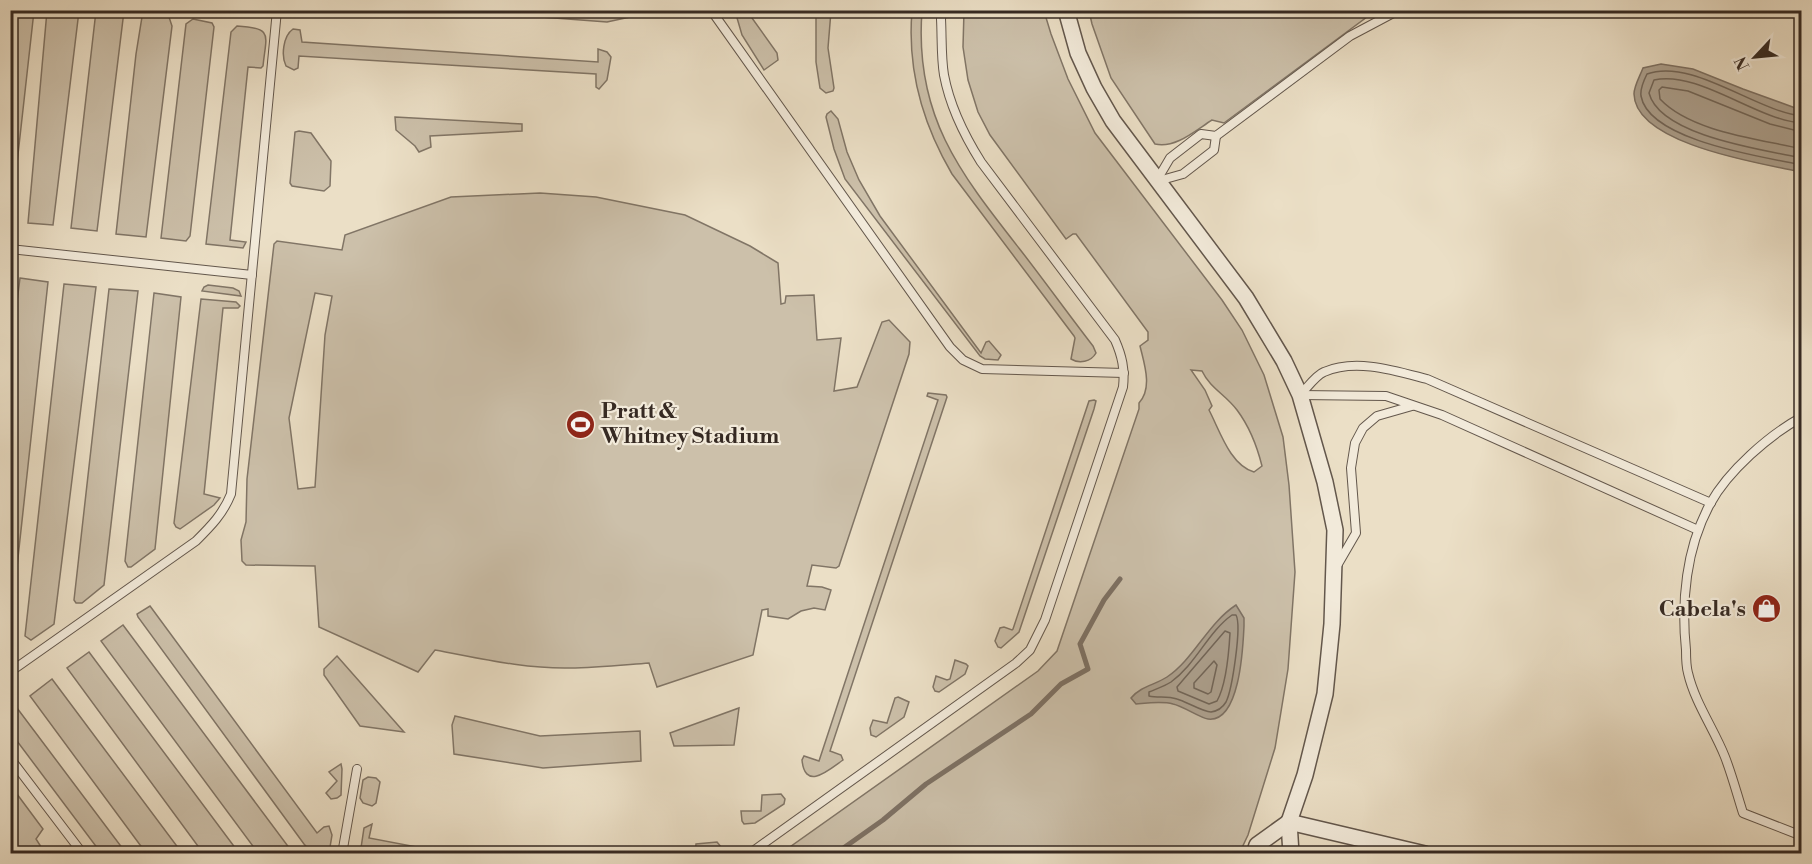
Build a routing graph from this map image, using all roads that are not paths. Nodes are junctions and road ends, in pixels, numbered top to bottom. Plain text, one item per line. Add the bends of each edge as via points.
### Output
1 (277, 10) edge
2 (711, 10) edge
3 (943, 10) edge
4 (1066, 10) edge
5 (1399, 10) edge
6 (1216, 136) junction
7 (1157, 181) junction
8 (10, 249) edge
9 (252, 275) junction
10 (1124, 373) junction
11 (1300, 395) junction
12 (1413, 406) junction
13 (1802, 417) edge
14 (1711, 503) junction
15 (1698, 530) junction
16 (1334, 571) junction
17 (10, 672) edge
18 (10, 758) edge
19 (357, 770) dead end
20 (1289, 822) junction
21 (1802, 836) edge
22 (1393, 846) junction
23 (83, 854) edge
24 (342, 854) edge
25 (749, 854) edge
26 (1254, 854) edge
27 (1291, 854) edge
28 (1377, 854) edge
29 (1425, 854) edge

1 - 9 lane
2 - 10 lane via 963,360 982,369
3 - 10 lane via 944,76 964,136 1115,340
4 - 7 street via 1078,53 1094,88
5 - 6 lane via 1350,36
6 - 7 lane via 1214,150 1183,174
6 - 7 lane via 1201,134 1170,158
7 - 11 street via 1246,298
8 - 9 lane
9 - 17 lane via 231,494 226,506 196,541
10 - 25 lane via 1123,387 1045,620 1030,650
11 - 12 lane via 1386,396
11 - 14 lane via 1323,372 1354,366 1387,368 1427,379
11 - 16 street via 1335,530
12 - 15 lane via 1442,415
12 - 16 lane via 1377,416 1358,438 1351,468 1356,533
13 - 14 lane via 1753,452
14 - 15 lane
15 - 21 lane via 1688,571 1683,620 1688,673 1725,755 1743,813
16 - 20 street via 1325,694
18 - 23 lane
19 - 24 lane
20 - 22 street
20 - 26 street via 1257,845
20 - 27 street
22 - 28 street
22 - 29 street

